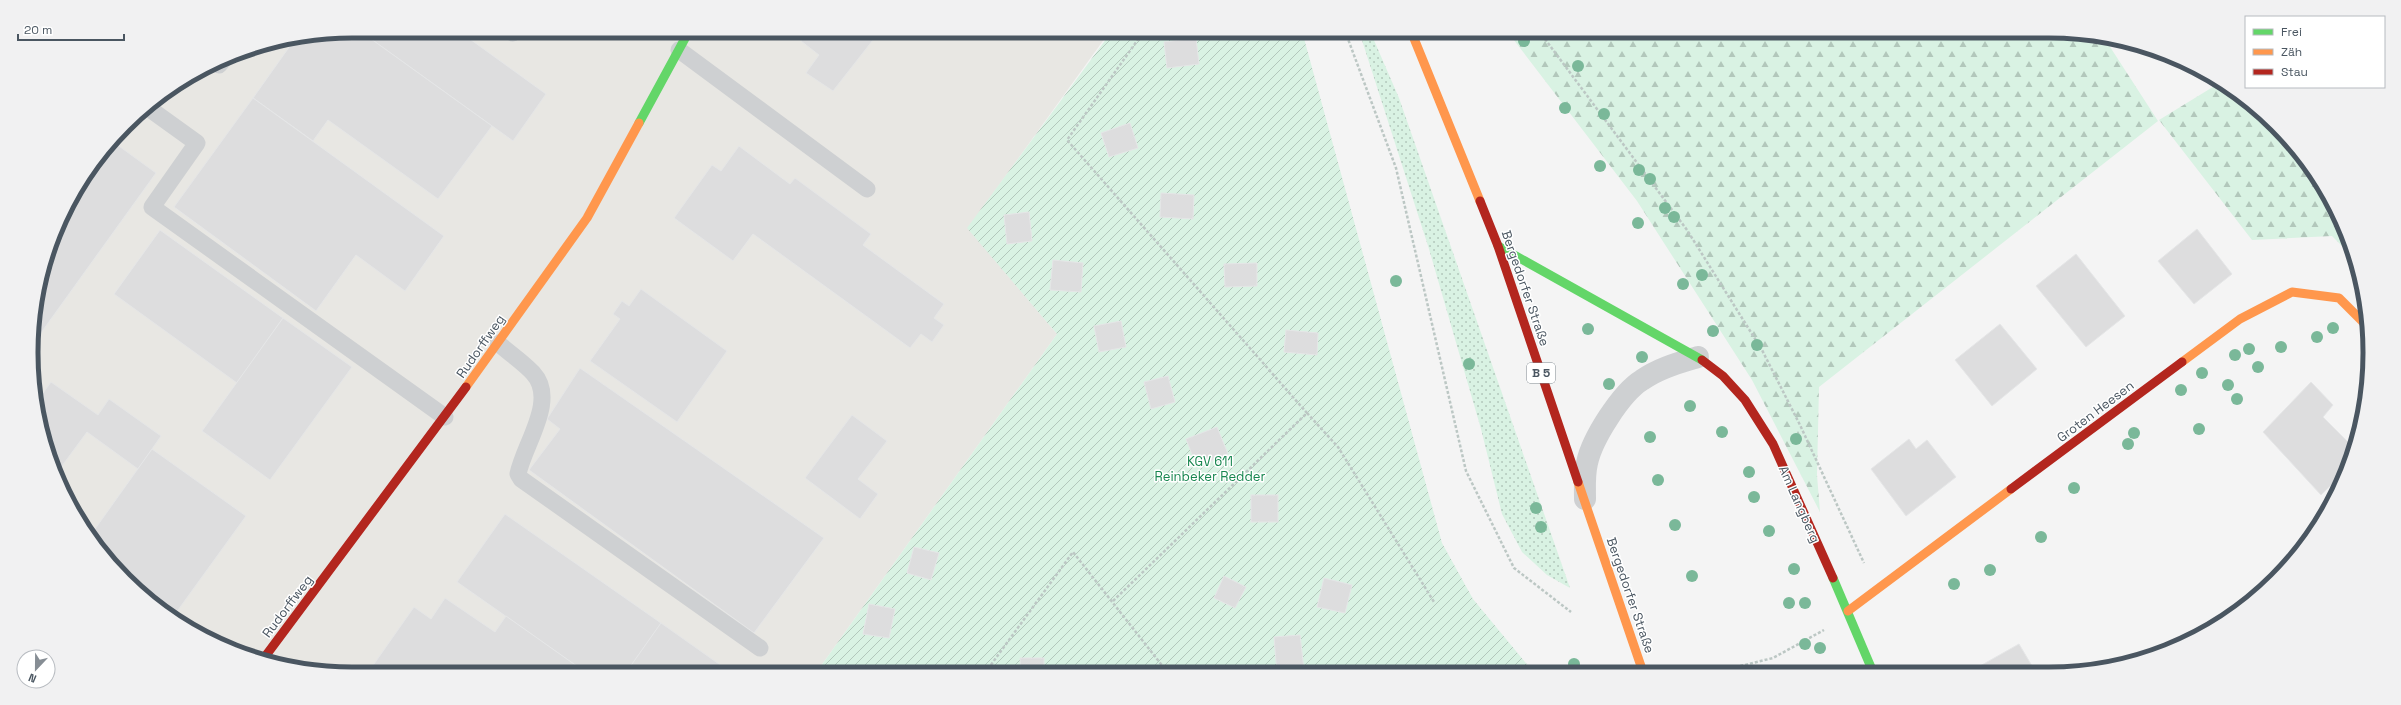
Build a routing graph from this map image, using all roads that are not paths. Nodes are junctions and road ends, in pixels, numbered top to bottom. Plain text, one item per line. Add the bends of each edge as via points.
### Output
1 (685, 38) edge
2 (1414, 38) edge
3 (679, 50) junction
4 (152, 110) edge
5 (867, 189) dead end
6 (1498, 246) junction
7 (2361, 320) edge
8 (498, 343) junction
9 (1698, 357) junction
10 (445, 417) junction
11 (1585, 500) junction
12 (1848, 611) junction
13 (760, 648) dead end
14 (267, 655) edge
15 (1641, 667) edge
16 (1871, 667) edge

1 - 3 street, Rudorffweg
2 - 6 street, Bergedorfer Straße / B 5
3 - 5 lane
3 - 8 street, Rudorffweg via 587,218
4 - 10 lane via 198,143 152,207
6 - 9 street, Am Langberg
6 - 11 street, Bergedorfer Straße / B 5
7 - 12 street, Groten Heesen via 2339,298 2292,292 2240,319
8 - 10 street, Rudorffweg
8 - 13 lane via 534,374 543,391 540,412 520,460 518,474 521,479
9 - 11 street via 1655,371 1640,381 1624,398 1600,433 1587,462
9 - 12 street, Am Langberg via 1722,376 1745,400 1773,444
10 - 14 street, Rudorffweg
11 - 15 street, Bergedorfer Straße / B 5
12 - 16 street, Am Langberg

